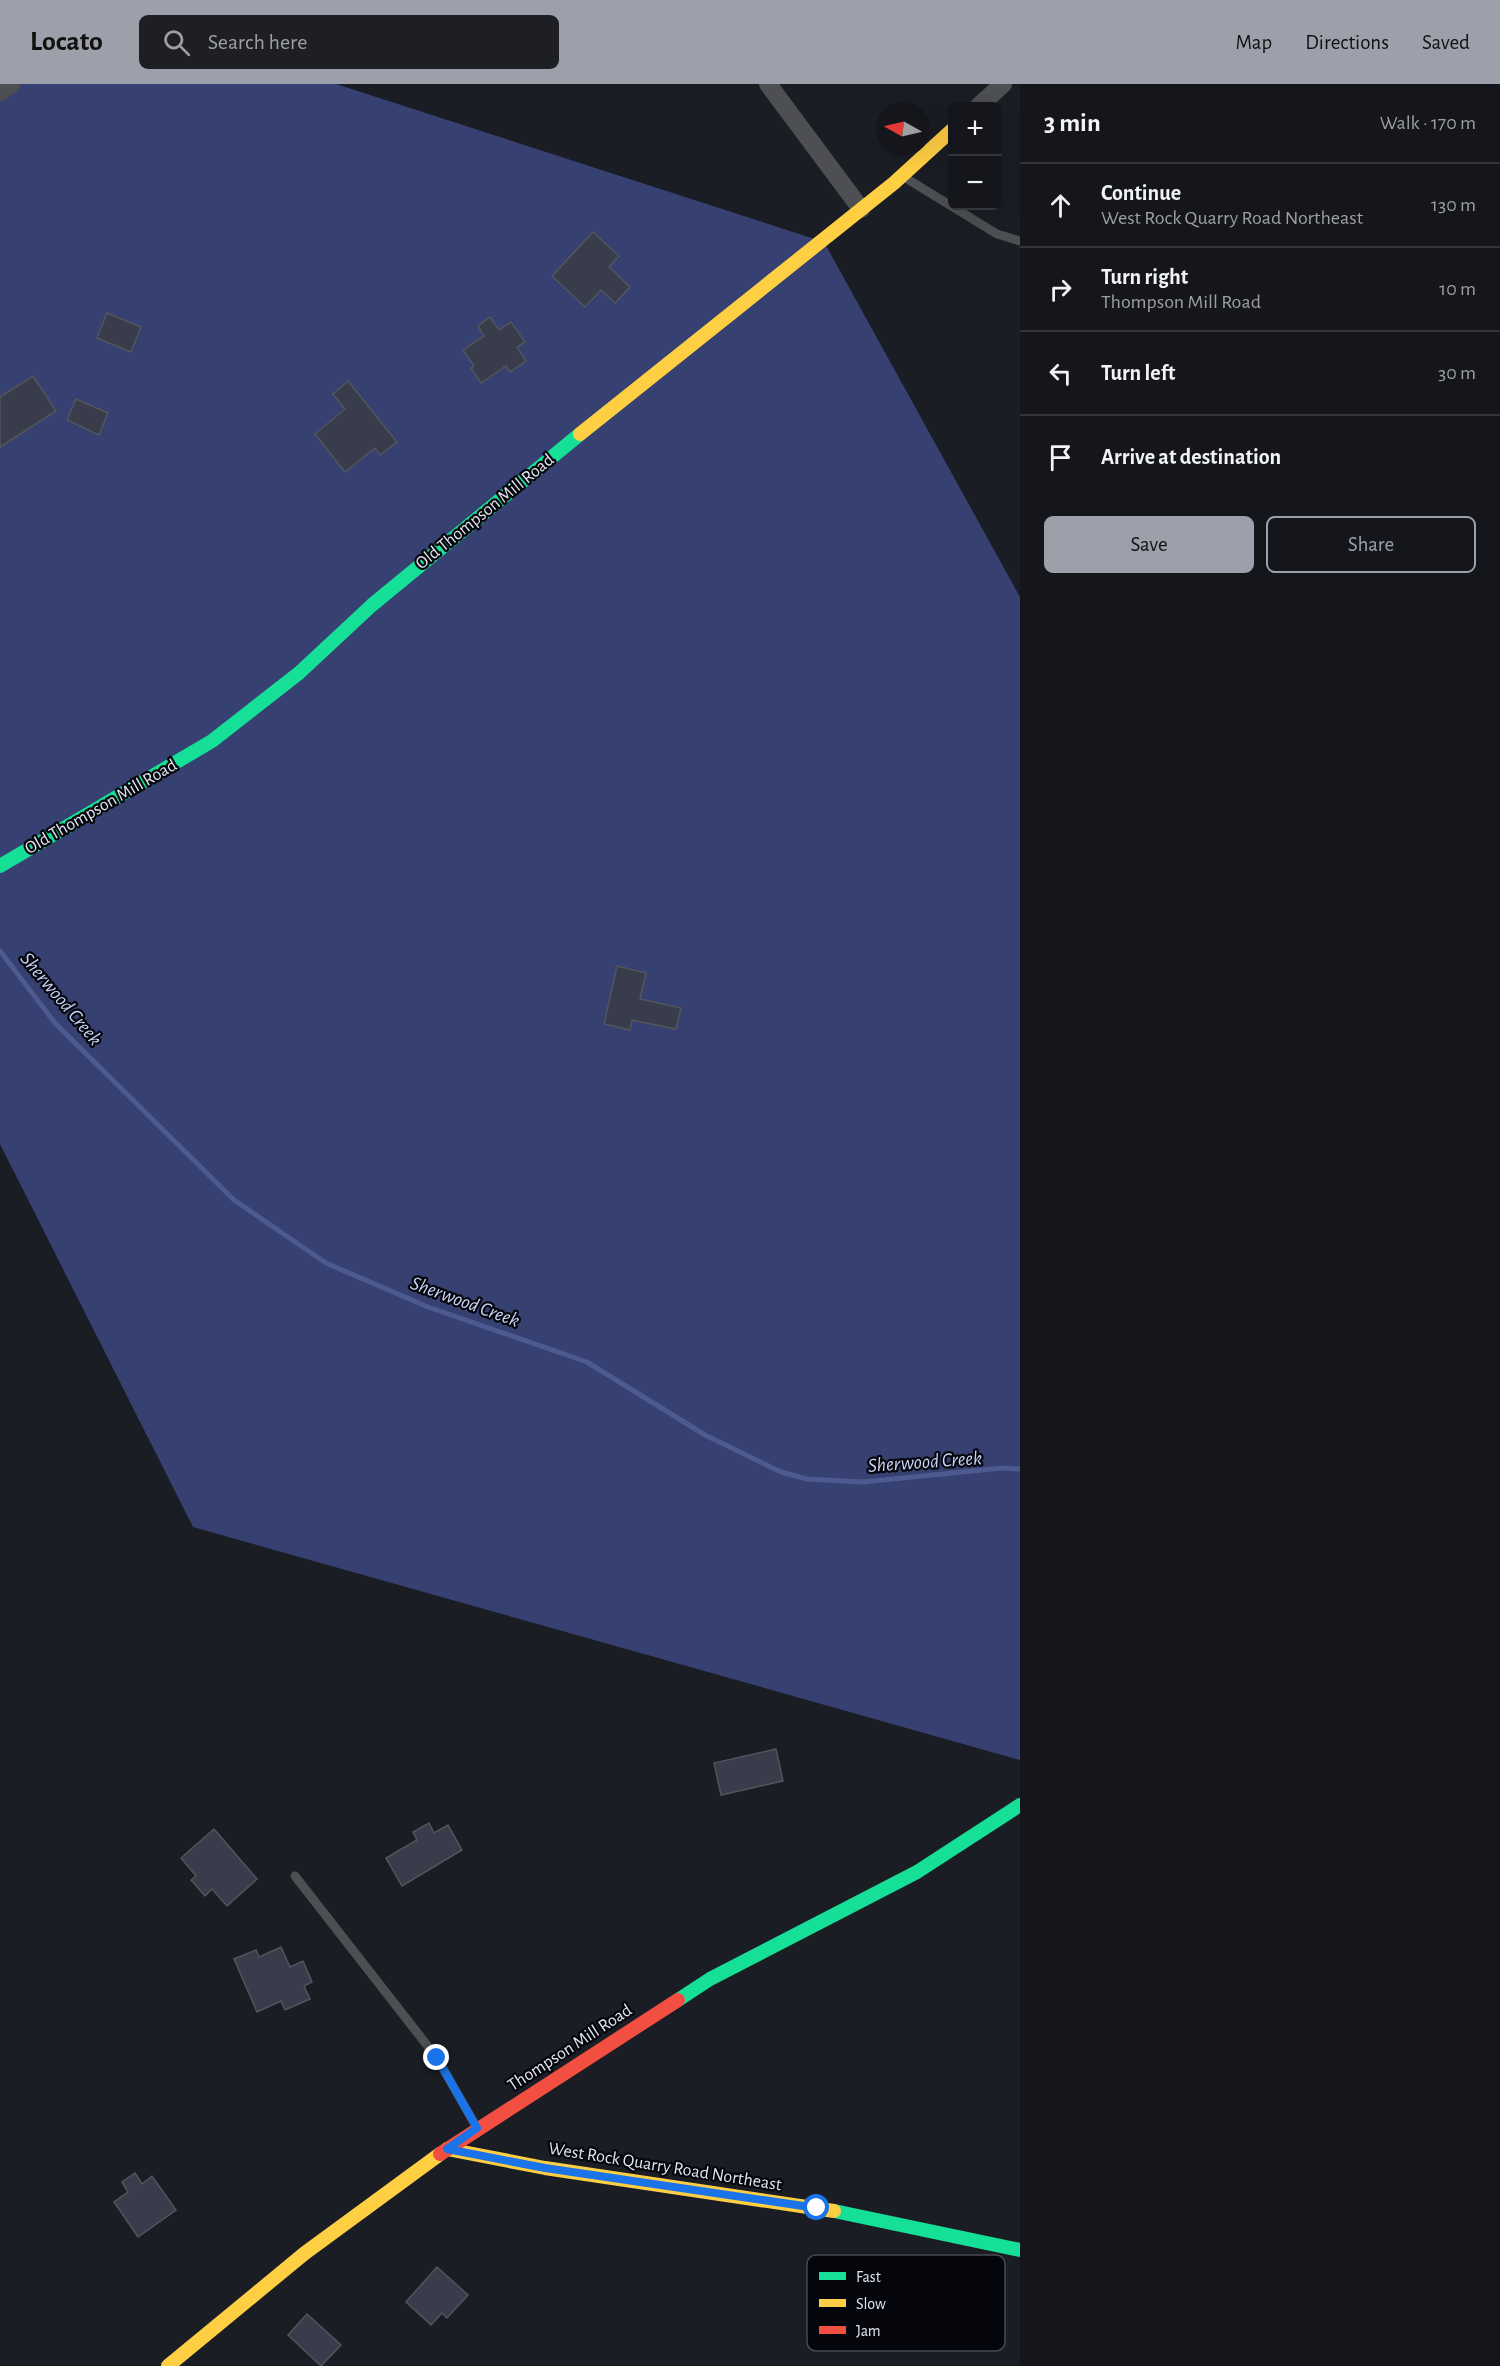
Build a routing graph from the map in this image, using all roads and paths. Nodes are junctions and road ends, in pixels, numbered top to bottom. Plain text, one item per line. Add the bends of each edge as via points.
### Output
1 (12, 84) edge
2 (768, 84) edge
3 (1004, 84) edge
4 (0, 92) edge
5 (984, 102) edge
6 (948, 134) edge
7 (902, 176) junction
8 (861, 209) junction
9 (1020, 241) edge
10 (0, 866) edge
11 (1020, 1805) edge
12 (296, 1876) dead end
13 (477, 2128) junction
14 (447, 2149) junction
15 (1020, 2250) edge
16 (168, 2366) edge

1 - 4 street
2 - 8 street
3 - 5 street
6 - 7 street, Old Thompson Mill Road
7 - 8 street, Old Thompson Mill Road
7 - 9 lane via 997,234
8 - 10 street, Old Thompson Mill Road via 556,453 372,605 299,673 212,741
11 - 13 street, Thompson Mill Road via 917,1872 710,1979
12 - 13 lane via 437,2058
13 - 14 street, Thompson Mill Road
14 - 15 street, West Rock Quarry Road Northeast via 545,2168 817,2208
14 - 16 street, Thompson Mill Road via 305,2253

